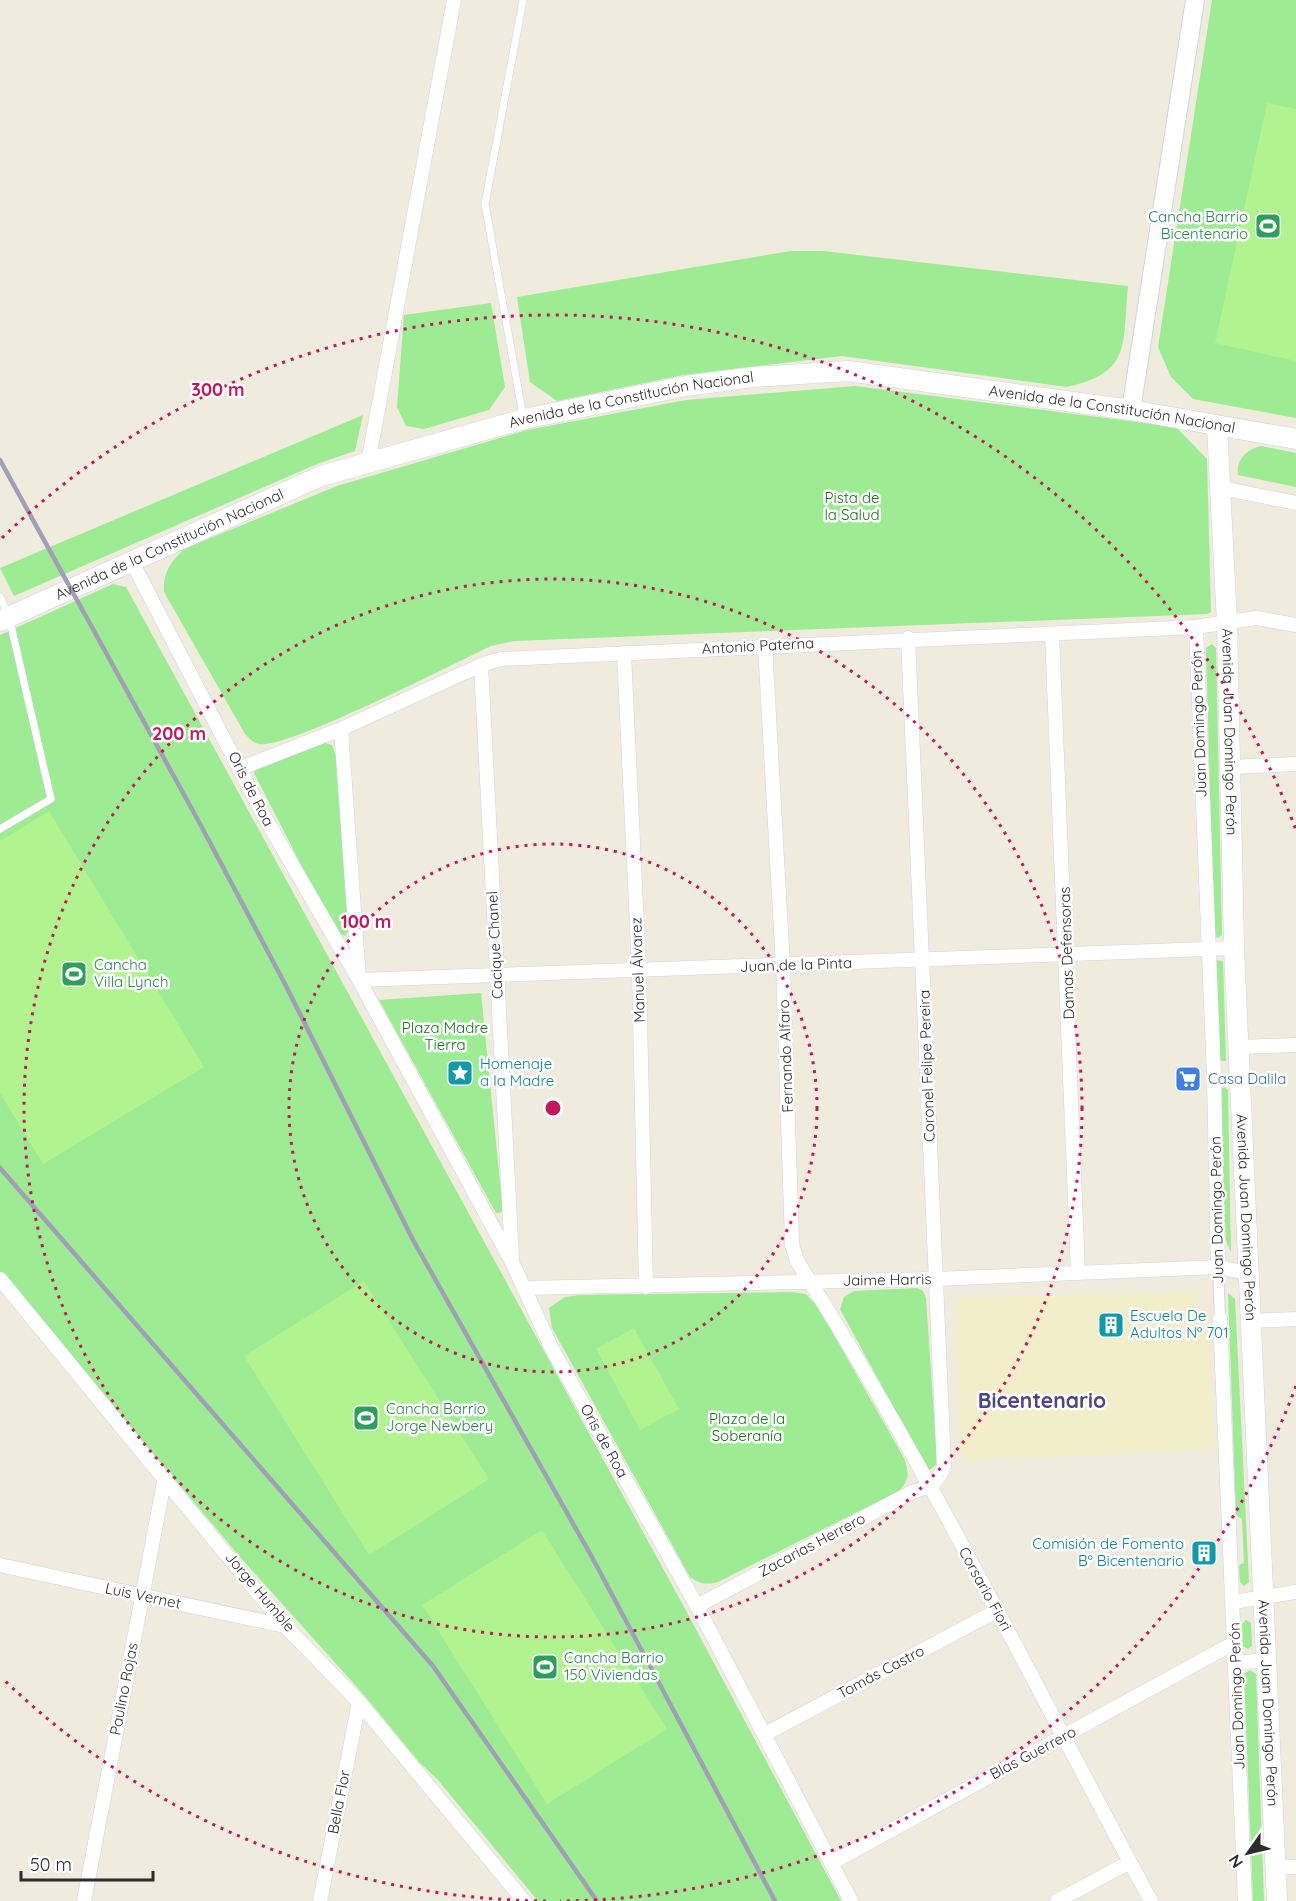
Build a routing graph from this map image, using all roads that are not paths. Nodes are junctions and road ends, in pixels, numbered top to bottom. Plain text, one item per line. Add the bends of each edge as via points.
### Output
1 (454, 0) edge
2 (524, 0) edge
3 (1195, 0) edge
4 (1131, 410) junction
5 (524, 419) junction
6 (1217, 426) junction
7 (1296, 439) edge
8 (368, 463) junction
9 (1221, 488) junction
10 (1296, 502) edge
11 (132, 562) junction
12 (0, 597) edge
13 (4, 619) edge
14 (1227, 623) junction
15 (1296, 625) edge
16 (1196, 627) junction
17 (1052, 634) junction
18 (908, 638) junction
19 (765, 645) junction
20 (624, 653) junction
21 (481, 665) junction
22 (341, 729) junction
23 (1296, 764) edge
24 (1232, 767) junction
25 (241, 768) junction
26 (0, 829) edge
27 (1234, 948) junction
28 (1208, 949) junction
29 (1067, 954) junction
30 (922, 959) junction
31 (783, 966) junction
32 (639, 970) junction
33 (496, 975) junction
34 (359, 980) junction
35 (1296, 1045) edge
36 (1239, 1047) junction
37 (1242, 1077) junction
38 (1214, 1078) junction
39 (512, 1262) junction
40 (1218, 1267) junction
41 (1078, 1272) junction
42 (1248, 1273) junction
43 (0, 1279) edge
44 (936, 1279) junction
45 (810, 1282) junction
46 (646, 1287) junction
47 (524, 1288) junction
48 (1220, 1318) joint
49 (1296, 1319) edge
50 (1250, 1321) junction
51 (165, 1477) junction
52 (928, 1488) junction
53 (0, 1565) edge
54 (1296, 1592) edge
55 (142, 1595) junction
56 (1263, 1596) junction
57 (1233, 1602) junction
58 (697, 1606) junction
59 (998, 1610) junction
60 (285, 1626) junction
61 (1234, 1643) junction
62 (1266, 1660) junction
63 (1235, 1663) junction
64 (359, 1702) junction
65 (765, 1734) junction
66 (1063, 1737) junction
67 (1130, 1862) junction
68 (831, 1863) junction
69 (1286, 1867) edge
70 (84, 1901) edge
71 (320, 1901) edge
72 (524, 1901) edge
73 (851, 1901) edge
74 (1057, 1901) edge
75 (1151, 1901) edge
76 (1245, 1901) edge
77 (1277, 1901) edge

1 - 8 street
2 - 5 lane via 485,204
3 - 4 street
4 - 5 main road, Avenida de la Constitución Nacional via 848,371 686,386
4 - 6 main road, Avenida de la Constitución Nacional
5 - 8 main road, Avenida de la Constitución Nacional
6 - 7 main road, Avenida de la Constitución Nacional
6 - 9 main road, Avenida Juan Domingo Perón
8 - 11 main road, Avenida de la Constitución Nacional via 321,476
9 - 10 street
9 - 14 main road, Avenida Juan Domingo Perón
11 - 13 main road, Avenida de la Constitución Nacional
11 - 25 street, Oris de Roa
12 - 13 lane
13 - 26 lane via 51,799
14 - 15 street, Antonio Paterna via 1256,618
14 - 16 street, Antonio Paterna
14 - 24 main road, Avenida Juan Domingo Perón
16 - 17 street, Antonio Paterna
16 - 28 street, Juan Domingo Perón
17 - 18 street, Antonio Paterna
17 - 29 street, Damas Defensoras
18 - 19 street, Antonio Paterna
18 - 30 street, Coronel Felipe Pereira
19 - 20 street, Antonio Paterna
19 - 31 street, Fernando Alfaro
20 - 21 street, Antonio Paterna via 501,659
20 - 32 street, Manuel Álvarez
21 - 22 street, Antonio Paterna
21 - 33 street, Cacique Chanel
22 - 25 street, Antonio Paterna
22 - 34 street, Oris de Roa
23 - 24 street
24 - 27 main road, Avenida Juan Domingo Perón
25 - 34 street, Oris de Roa via 264,816
27 - 28 street, Juan de la Pinta
27 - 36 main road, Avenida Juan Domingo Perón
28 - 29 street, Juan de la Pinta
28 - 38 street, Juan Domingo Perón
29 - 30 street, Juan de la Pinta
29 - 41 street, Damas Defensoras
30 - 31 street, Juan de la Pinta
30 - 44 street, Coronel Felipe Pereira
31 - 32 street, Juan de la Pinta
31 - 45 street, Fernando Alfaro via 792,1244 796,1261
32 - 33 street, Juan de la Pinta
32 - 46 street, Manuel Álvarez
33 - 34 street, Juan de la Pinta
33 - 39 street, Cacique Chanel
34 - 39 street, Oris de Roa
35 - 36 street
36 - 37 main road, Avenida Juan Domingo Perón
37 - 38 street
37 - 42 main road, Avenida Juan Domingo Perón
38 - 40 street, Juan Domingo Perón
39 - 47 street, Oris de Roa
40 - 41 street, Jaime Harris
40 - 42 street, Jaime Harris
40 - 48 street, Juan Domingo Perón
41 - 44 street, Jaime Harris
42 - 50 main road, Avenida Juan Domingo Perón
43 - 51 street, Jorge Humble
44 - 45 street, Jaime Harris
44 - 52 street, Coronel Felipe Pereira via 944,1466 940,1477
45 - 46 street, Jaime Harris
45 - 52 street, Corsario Fiori via 882,1397
46 - 47 street, Jaime Harris via 628,1284
47 - 58 street, Oris de Roa via 552,1349
48 - 57 street, Juan Domingo Perón
49 - 50 street
50 - 56 main road, Avenida Juan Domingo Perón
51 - 55 street, Paulino Rojas
51 - 60 street, Jorge Humble
52 - 58 street, Zacarias Herrero via 912,1492
52 - 59 street, Corsario Fiori
53 - 55 street, Luis Vernet
54 - 56 street
55 - 60 street, Luis Vernet
55 - 70 street, Paulino Rojas
56 - 57 street
56 - 62 main road, Avenida Juan Domingo Perón
57 - 61 street, Juan Domingo Perón
58 - 65 street, Oris de Roa
59 - 65 street, Tomás Castro
59 - 66 street, Corsario Fiori
60 - 64 street, Jorge Humble
61 - 63 street, Juan Domingo Perón
61 - 66 street, Blas Guerrero
62 - 63 street
62 - 69 main road, Avenida Juan Domingo Perón
63 - 76 street, Juan Domingo Perón
64 - 71 street, Bella Flor
64 - 72 street, Jorge Humble
65 - 68 street, Oris de Roa
66 - 67 street, Corsario Fiori
66 - 68 street, Blas Guerrero
67 - 74 street
67 - 75 street, Corsario Fiori
68 - 73 street, Oris de Roa
69 - 77 main road, Avenida Juan Domingo Perón

